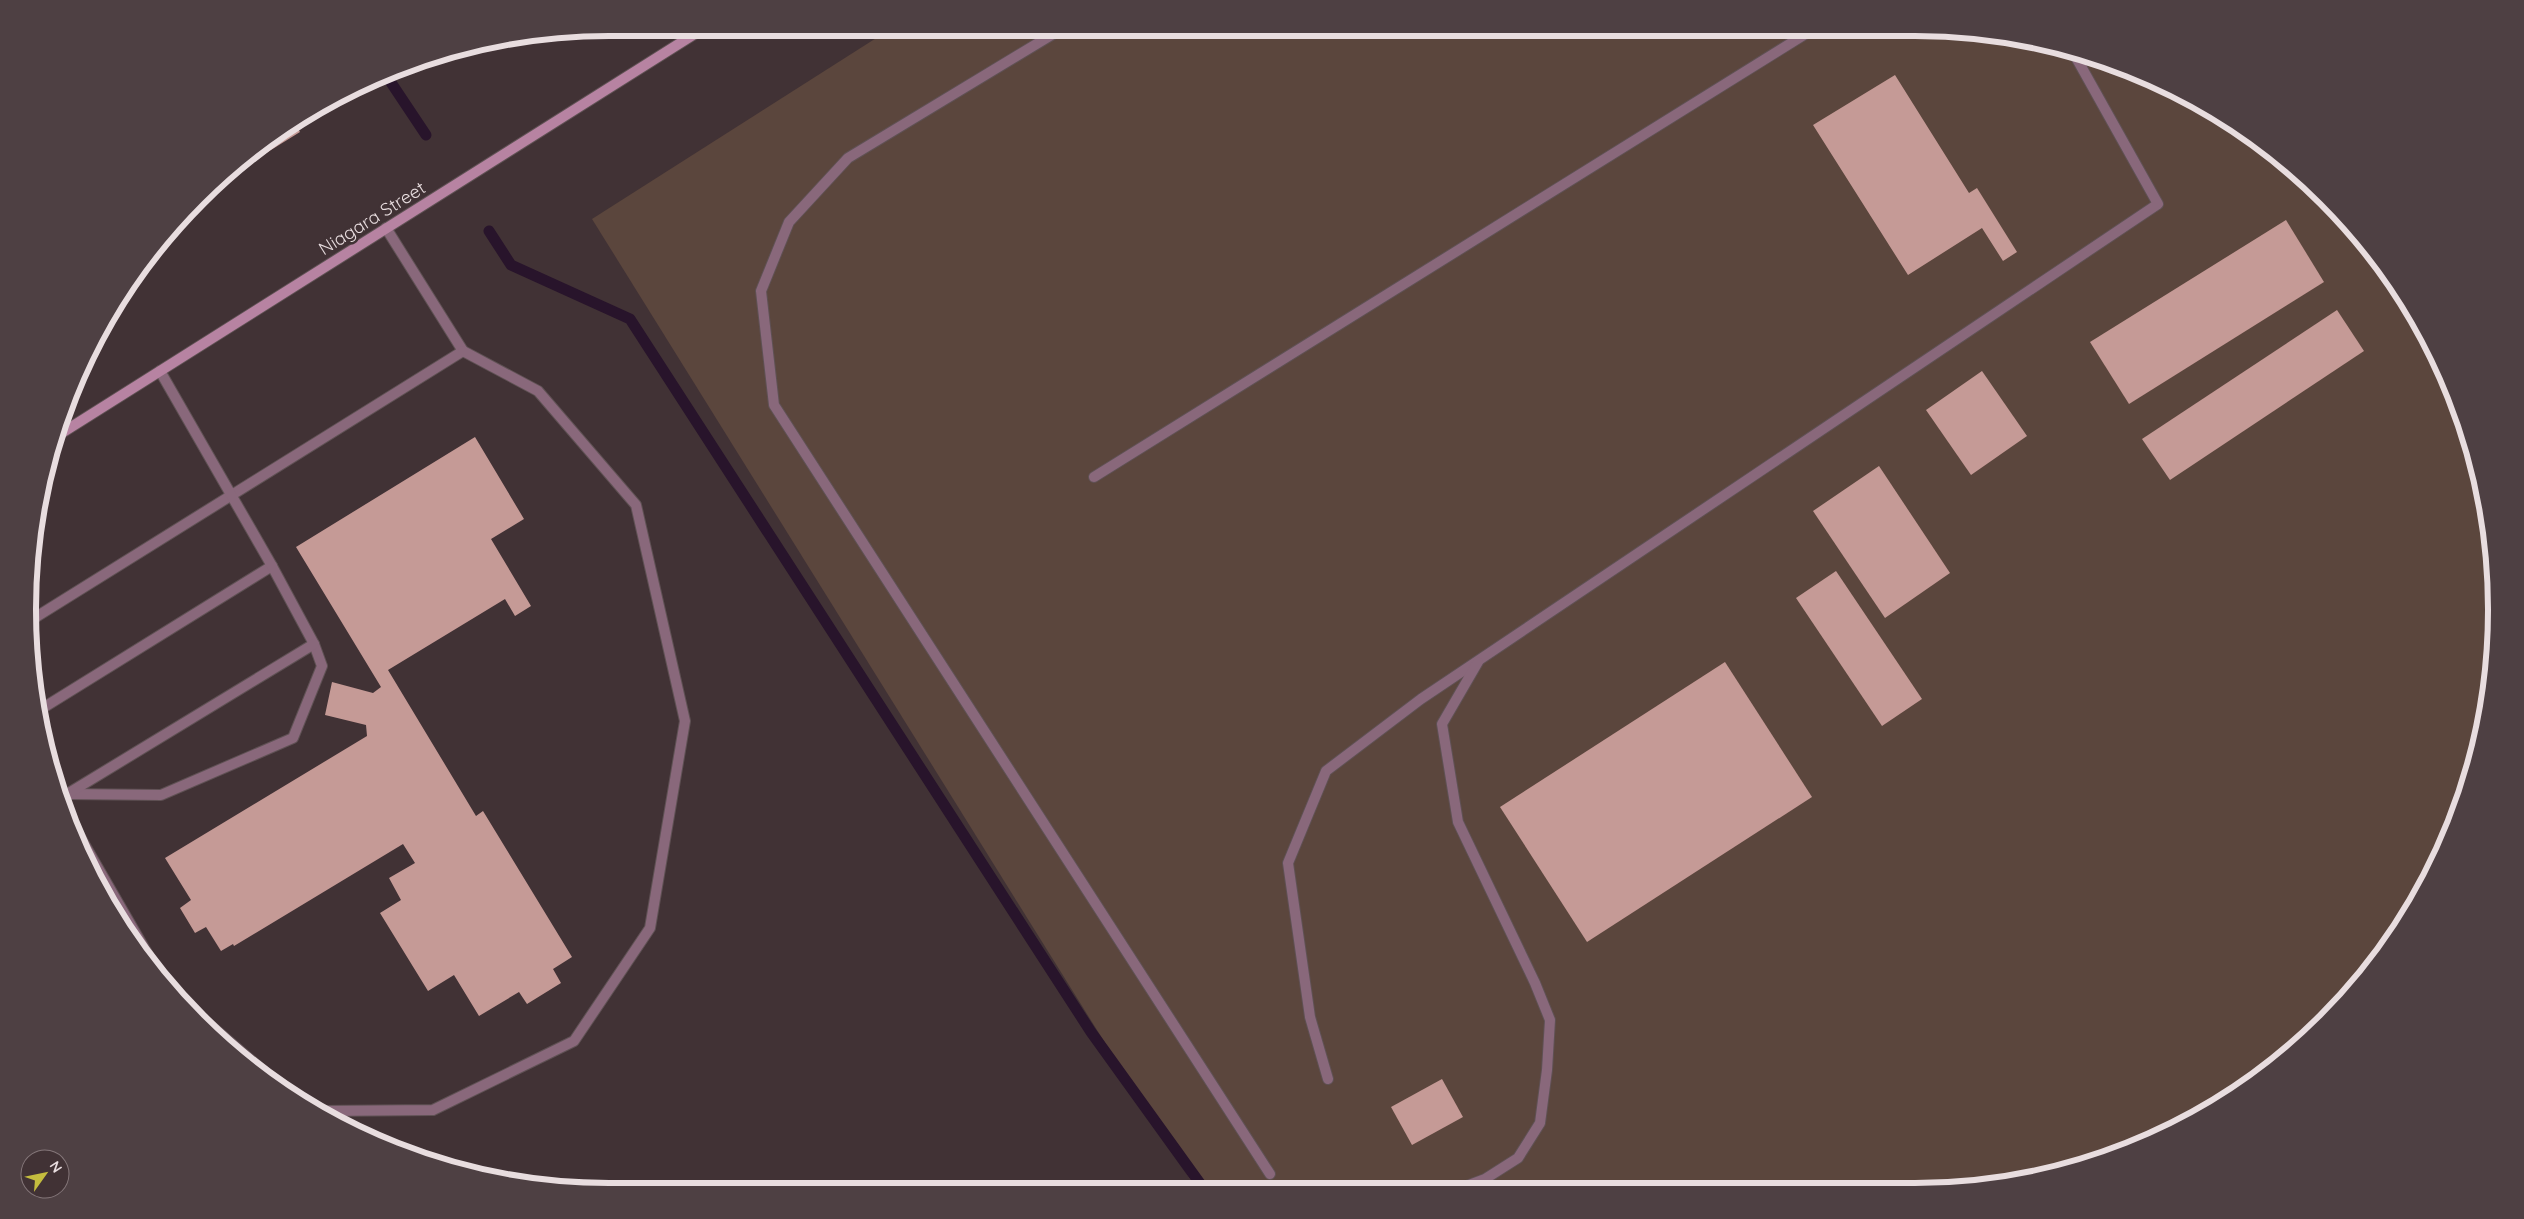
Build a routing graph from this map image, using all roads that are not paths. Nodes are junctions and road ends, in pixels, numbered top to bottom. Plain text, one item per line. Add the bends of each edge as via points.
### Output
1 (691, 36) edge
2 (1050, 36) edge
3 (1802, 36) edge
4 (2078, 61) edge
5 (386, 228) junction
6 (463, 351) junction
7 (160, 371) junction
8 (65, 431) edge
9 (1094, 477) dead end
10 (232, 494) junction
11 (272, 566) junction
12 (36, 617) edge
13 (314, 644) junction
14 (1479, 660) junction
15 (45, 707) edge
16 (67, 794) edge
17 (68, 796) edge
18 (95, 863) edge
19 (127, 919) edge
20 (1328, 1079) dead end
21 (332, 1111) edge
22 (1270, 1174) dead end
23 (1474, 1183) edge

1 - 5 main road, Niagara Street
2 - 22 lane via 848,158 789,222 761,291 774,405
3 - 9 lane
4 - 14 lane via 2158,204
5 - 6 lane
5 - 7 main road, Niagara Street
6 - 10 lane
6 - 21 lane via 538,391 636,506 685,721 650,928 574,1041 433,1110
7 - 8 main road, Niagara Street
7 - 10 lane
10 - 11 lane
10 - 12 lane
11 - 13 lane
11 - 15 lane
13 - 16 lane
13 - 17 lane via 322,666 293,738 161,795
14 - 20 lane via 1326,771 1288,863 1310,1017
14 - 23 lane via 1442,724 1458,822 1550,1020 1540,1123 1518,1158
18 - 19 lane

